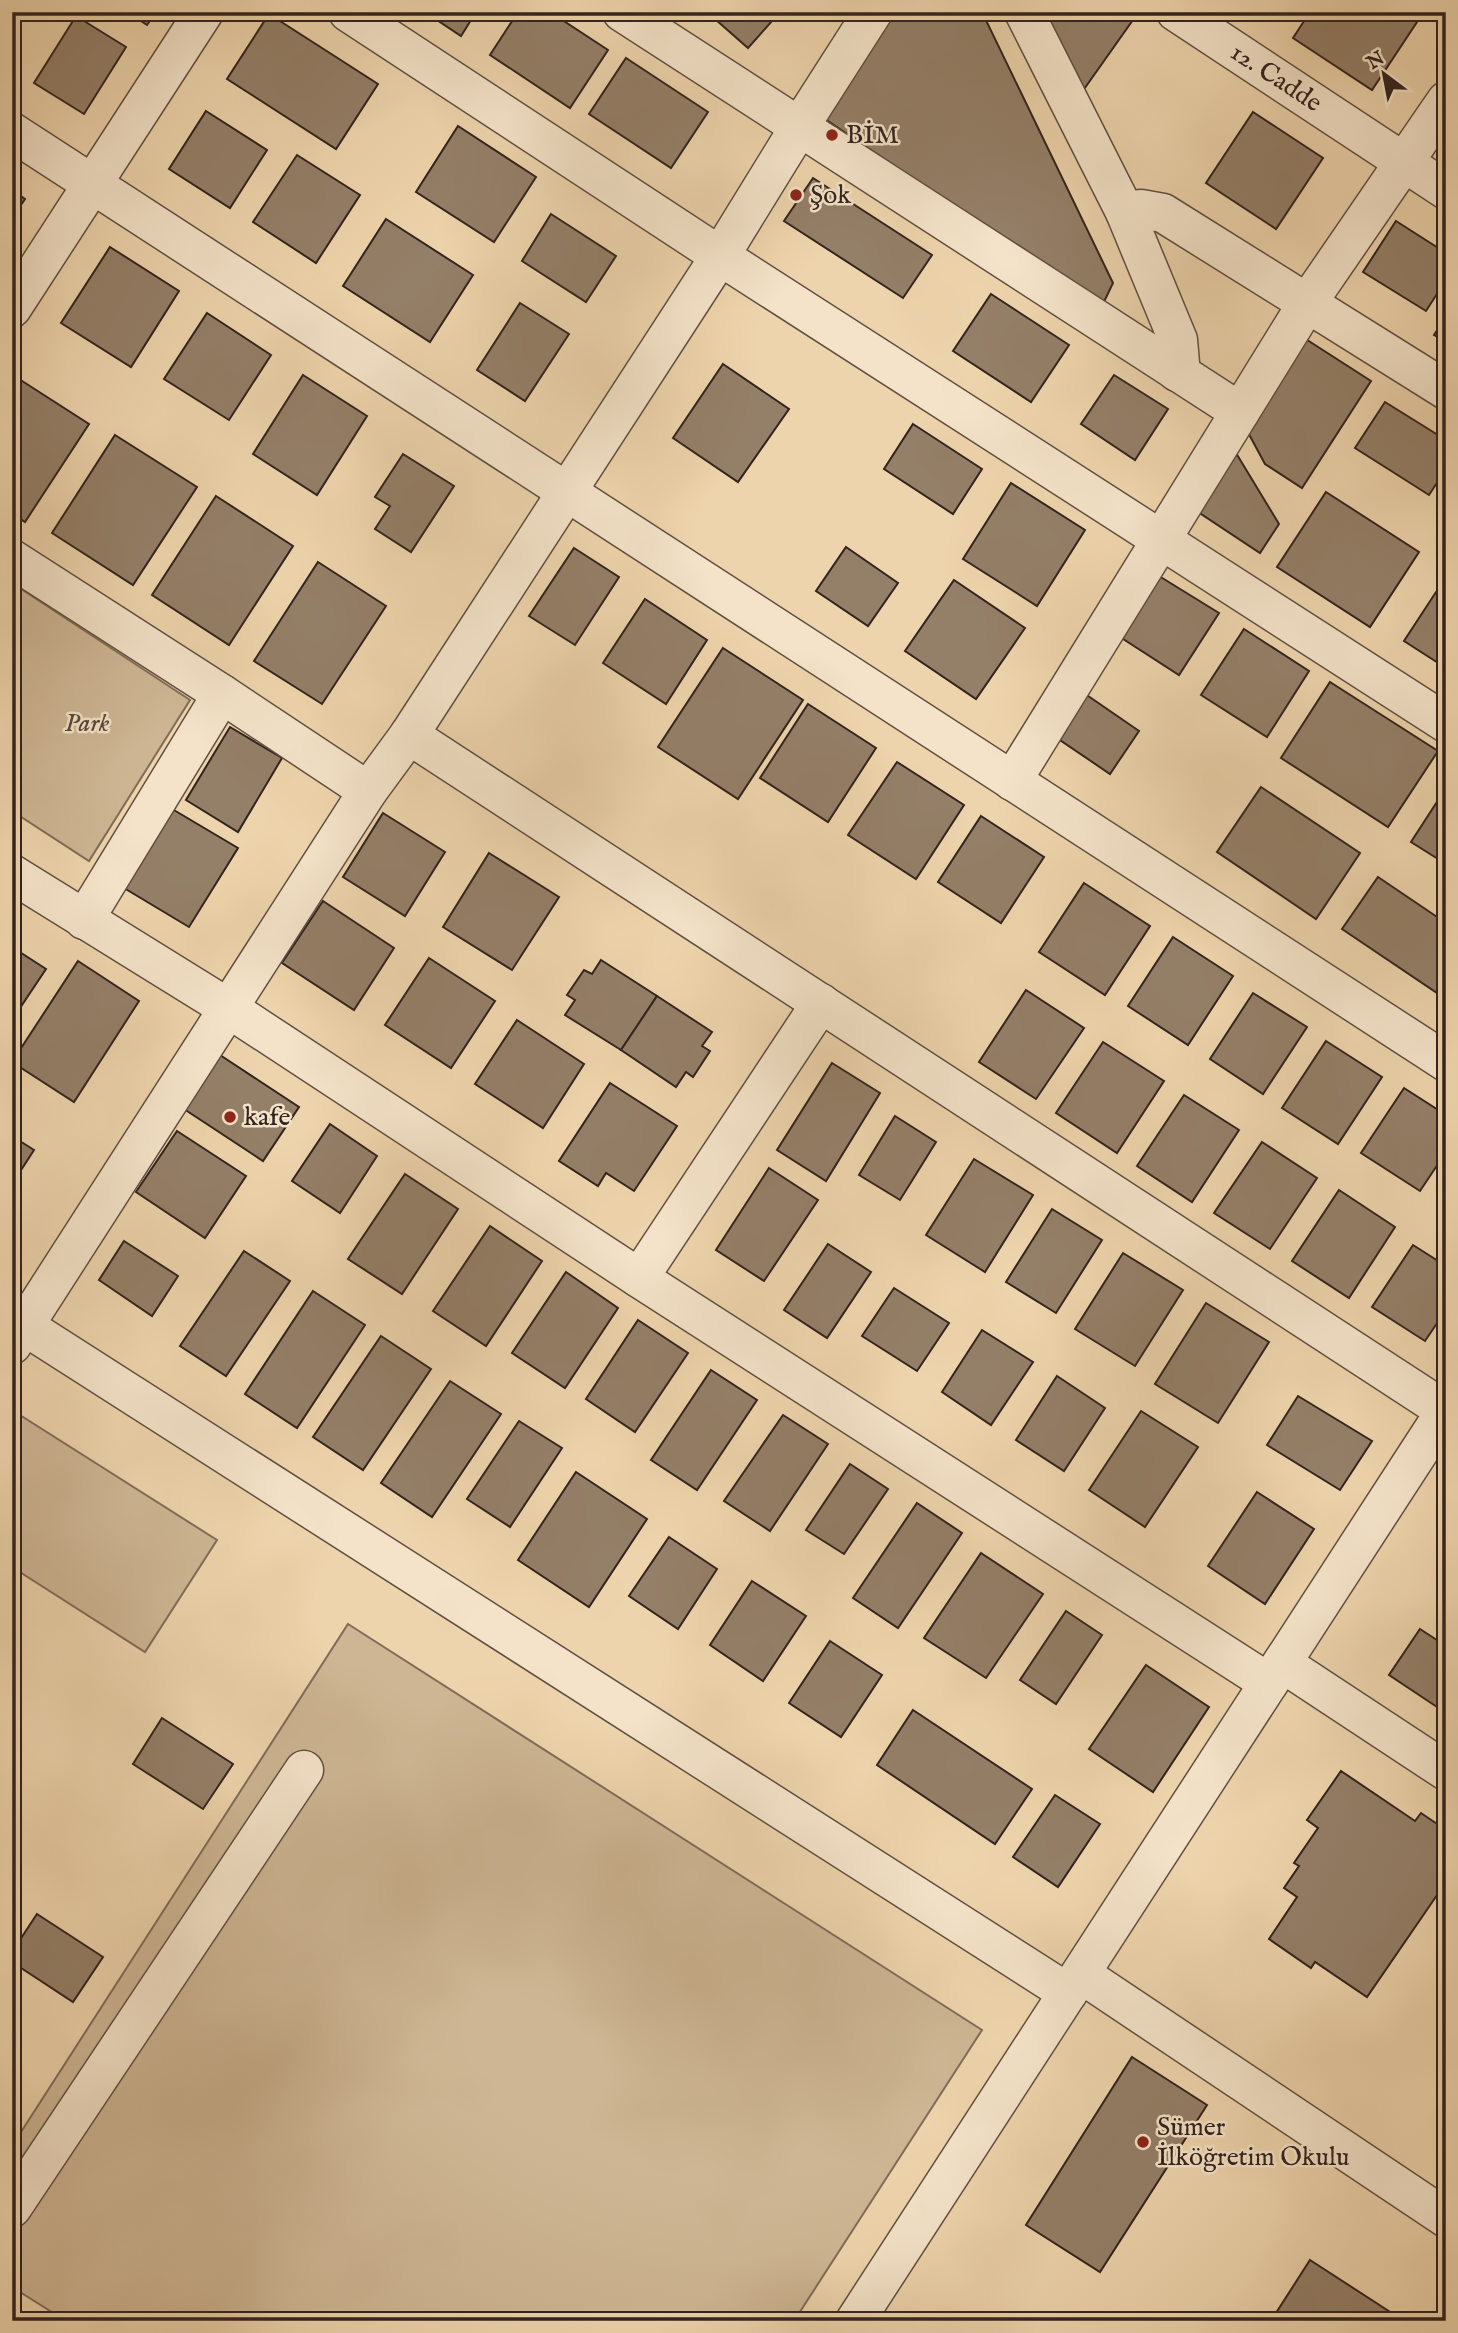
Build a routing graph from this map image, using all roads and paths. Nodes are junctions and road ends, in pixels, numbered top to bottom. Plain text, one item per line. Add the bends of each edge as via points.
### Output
1 (204, 12) edge
2 (348, 12) edge
3 (622, 12) edge
4 (873, 12) edge
5 (1024, 12) edge
6 (1176, 12) edge
7 (1446, 101) edge
8 (800, 125) junction
9 (12, 132) edge
10 (1404, 163) junction
11 (92, 184) junction
12 (1446, 190) edge
13 (1125, 212) junction
14 (720, 256) junction
15 (1308, 302) junction
16 (12, 309) edge
17 (1177, 372) junction
18 (1446, 390) edge
19 (1240, 412) junction
20 (566, 493) junction
21 (1161, 540) junction
22 (12, 559) edge
23 (222, 694) junction
24 (1446, 723) edge
25 (409, 735) junction
26 (1013, 781) junction
27 (368, 791) junction
28 (12, 874) edge
29 (84, 920) junction
30 (821, 1003) junction
31 (228, 1008) junction
32 (1446, 1062) edge
33 (639, 1278) junction
34 (16, 1330) edge
35 (1446, 1411) edge
36 (1276, 1673) junction
37 (303, 1770) dead end
38 (1446, 1771) edge
39 (1074, 1983) junction
40 (12, 2208) edge
41 (1446, 2218) edge
42 (855, 2321) edge

1 - 11 street
2 - 14 street
3 - 8 street
4 - 8 street
5 - 13 street
6 - 10 street, 12. Cadde
7 - 10 street
8 - 14 street
8 - 17 street
9 - 11 street
10 - 12 street, 12. Cadde
10 - 15 street
11 - 16 street
11 - 20 street
13 - 15 street via 1163,213
13 - 17 street via 1178,340
14 - 20 street
14 - 21 street
15 - 18 street
15 - 19 street
17 - 19 street
19 - 21 street
20 - 25 street
20 - 26 street
21 - 24 street
21 - 26 street
22 - 23 street
23 - 27 street
23 - 29 street
25 - 27 street
25 - 30 street
26 - 32 street
27 - 31 street
28 - 29 street
29 - 31 street
30 - 33 street
30 - 35 street
31 - 33 street
31 - 34 street
33 - 36 street
34 - 39 street
35 - 36 street
36 - 38 street
36 - 39 street
37 - 40 street
39 - 41 street
39 - 42 street

